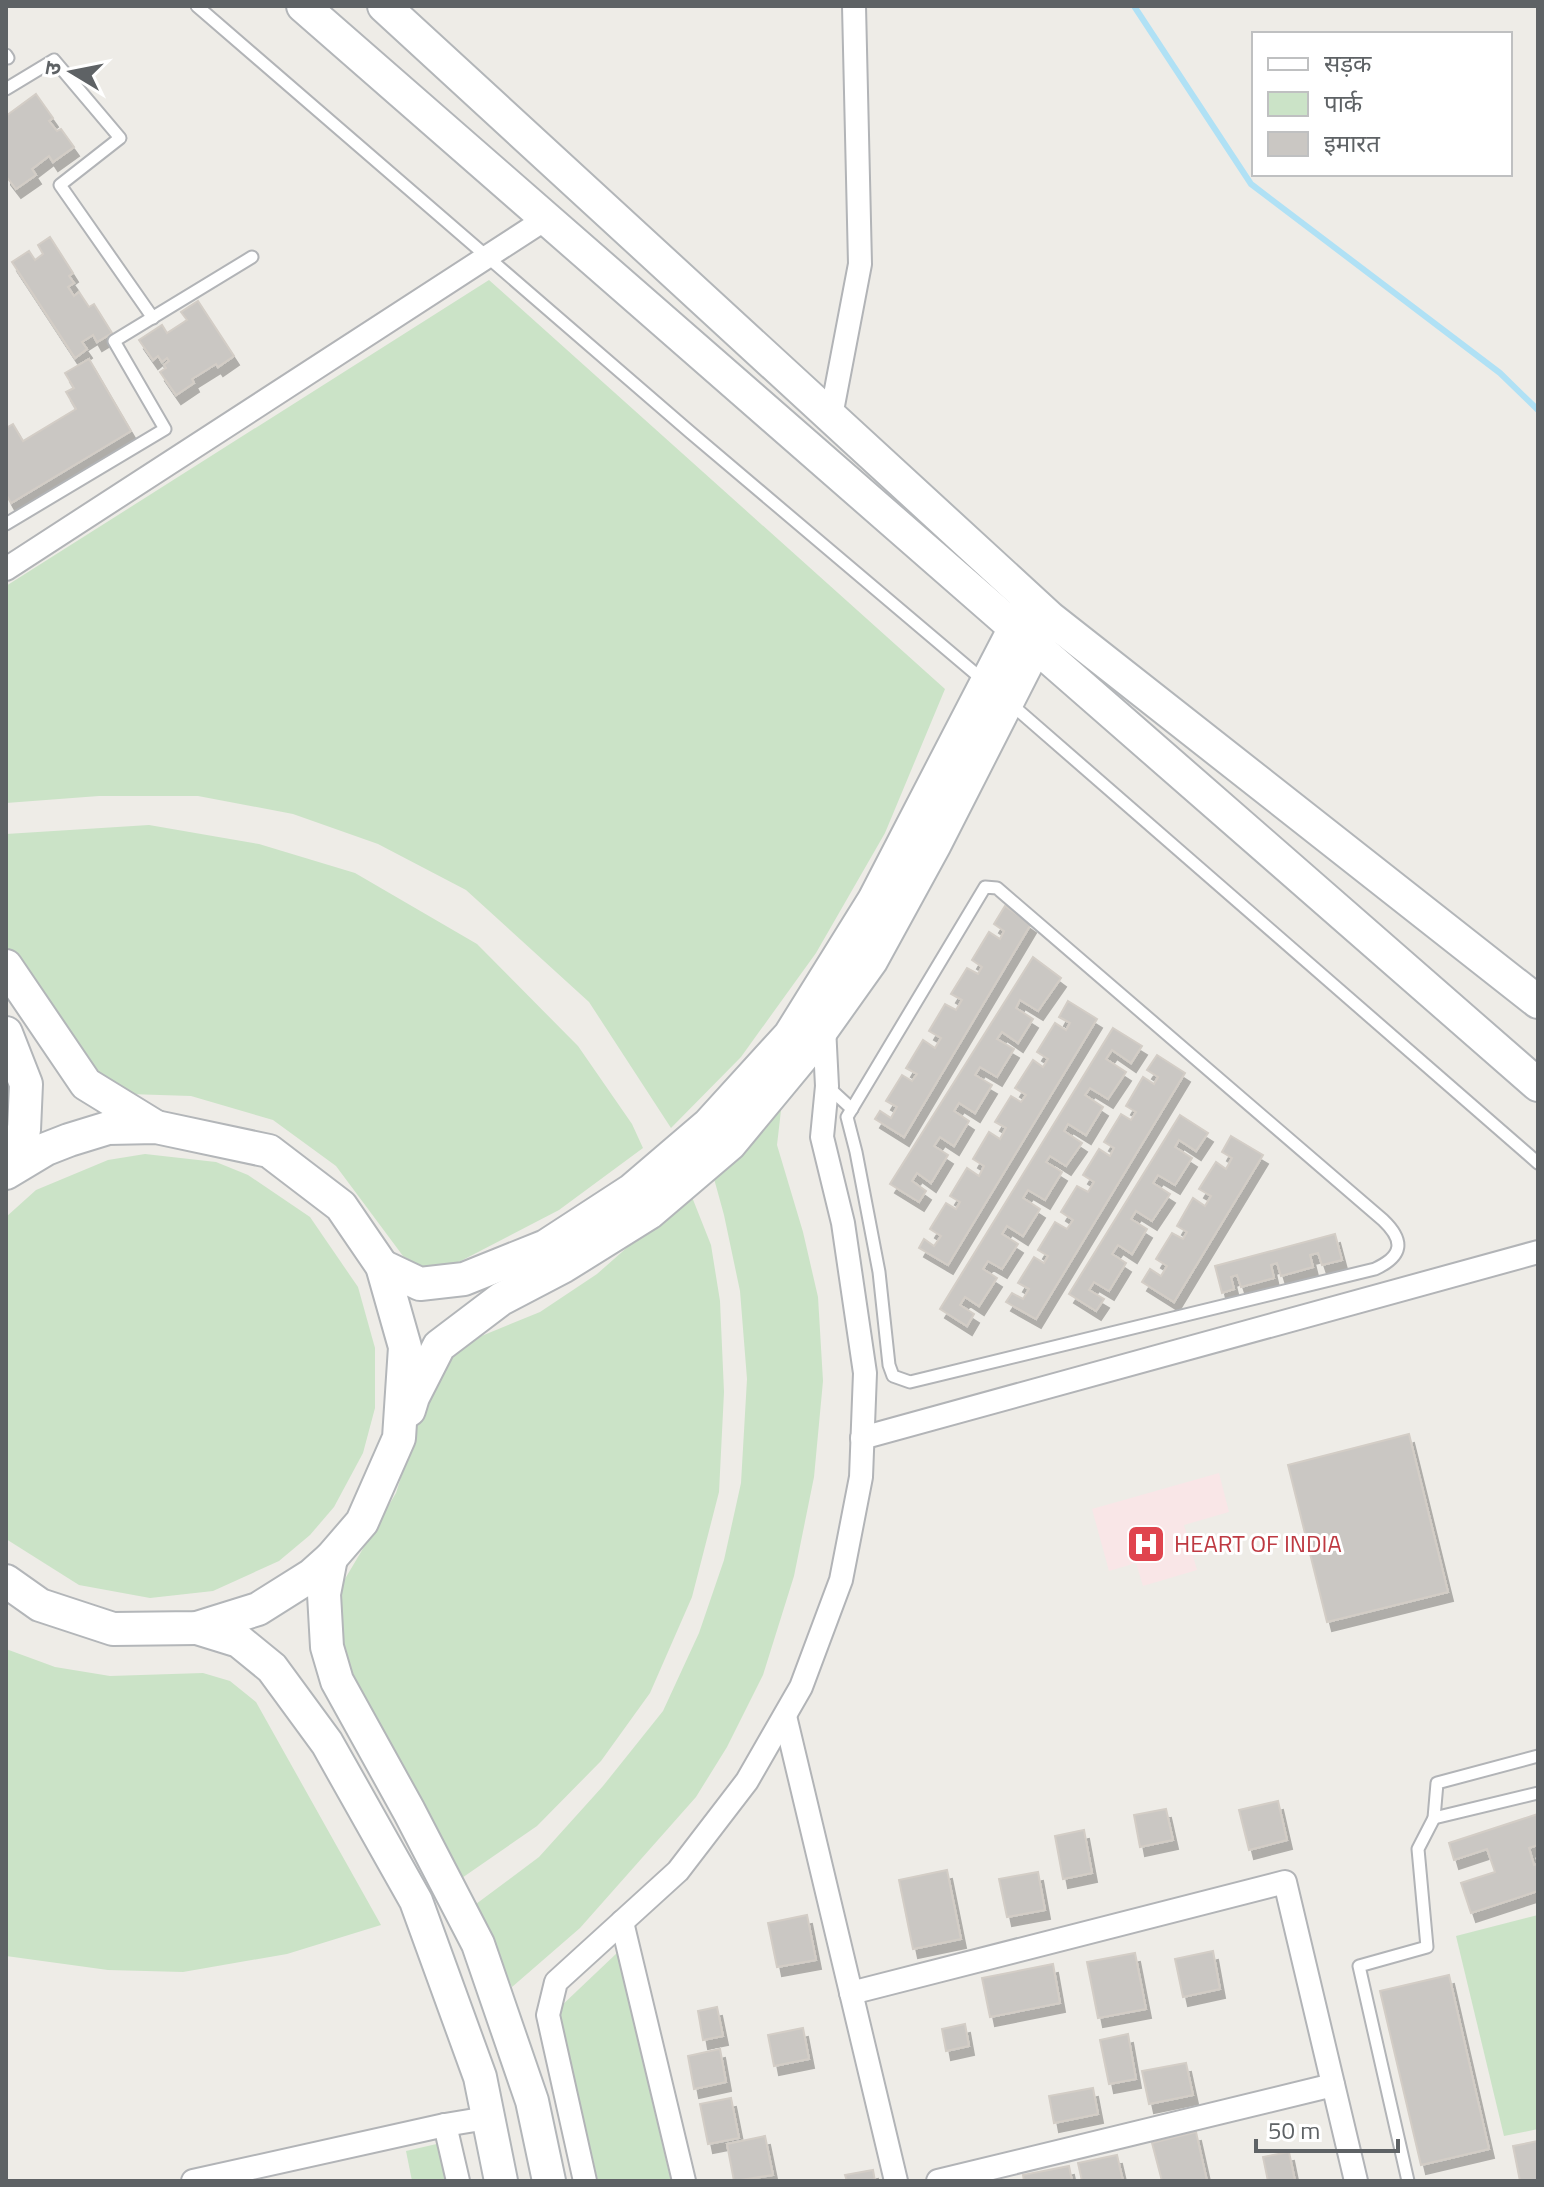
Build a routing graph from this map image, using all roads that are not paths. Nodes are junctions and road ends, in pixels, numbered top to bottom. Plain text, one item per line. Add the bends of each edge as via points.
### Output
1 (197, 6) edge
2 (303, 6) edge
3 (384, 6) edge
4 (854, 6) edge
5 (6, 89) edge
6 (547, 218) junction
7 (252, 257) dead end
8 (488, 257) junction
9 (153, 318) junction
10 (831, 416) junction
11 (6, 524) edge
12 (6, 569) edge
13 (1040, 608) junction
14 (1026, 637) junction
15 (997, 692) junction
16 (6, 966) edge
17 (1538, 1002) edge
18 (824, 1027) junction
19 (6, 1033) edge
20 (1538, 1085) edge
21 (827, 1086) junction
22 (852, 1109) junction
23 (156, 1127) junction
24 (6, 1161) edge
25 (1538, 1163) edge
26 (6, 1173) edge
27 (1538, 1252) edge
28 (382, 1266) junction
29 (399, 1438) junction
30 (862, 1438) junction
31 (331, 1558) junction
32 (6, 1581) edge
33 (197, 1628) junction
34 (785, 1716) junction
35 (1538, 1756) edge
36 (1538, 1793) edge
37 (1434, 1818) junction
38 (622, 1922) junction
39 (851, 1993) junction
40 (558, 2062) junction
41 (522, 2074) junction
42 (1333, 2085) junction
43 (487, 2118) junction
44 (445, 2125) junction
45 (193, 2181) edge
46 (458, 2181) edge
47 (501, 2181) edge
48 (549, 2181) edge
49 (585, 2181) edge
50 (684, 2181) edge
51 (896, 2181) edge
52 (938, 2181) edge
53 (1356, 2181) edge
54 (1408, 2181) edge

1 - 8 lane
2 - 6 street
3 - 10 street
4 - 10 street via 860,264
5 - 9 lane via 54,60 120,138 60,185
6 - 8 street
6 - 14 street
7 - 9 lane
8 - 12 street
8 - 15 lane
9 - 11 lane via 114,341 165,429
10 - 13 street
13 - 14 street
13 - 17 street
14 - 15 street
14 - 20 street
15 - 18 street via 935,844 871,961
15 - 25 lane
15 - 28 street via 790,1035 708,1125 632,1190 546,1246 464,1279 420,1284
16 - 23 street via 86,1084
18 - 21 street
18 - 29 street via 730,1144 649,1213 501,1299 439,1346
19 - 24 street via 26,1084 24,1130
21 - 22 lane
21 - 30 street via 822,1137 843,1223 865,1373
22 - 22 lane via 848,1126 879,1272 889,1365 893,1376 902,1380 1375,1269 1397,1253 1396,1232 1383,1220 997,888 985,887
23 - 26 street via 108,1128 46,1149
23 - 28 street via 269,1151 341,1206
27 - 30 street
28 - 29 street via 405,1347
29 - 31 street via 362,1522
30 - 34 street via 861,1477 841,1580
31 - 33 street via 258,1609
31 - 41 street via 324,1594 327,1647 337,1681 478,1944
32 - 33 street via 40,1605 113,1629
33 - 43 street via 239,1641 272,1668 327,1743 416,1901 480,2077
34 - 38 street via 747,1781 678,1871
34 - 39 street
35 - 37 lane via 1437,1783
36 - 37 lane
37 - 54 lane via 1418,1849 1427,1947 1359,1966
38 - 40 street via 556,1982 548,2015
38 - 50 street
39 - 42 street via 1285,1882
39 - 51 street
40 - 41 street
40 - 49 street
41 - 48 street
42 - 52 street
42 - 53 street
43 - 44 street
43 - 47 street
44 - 45 street
44 - 46 street

